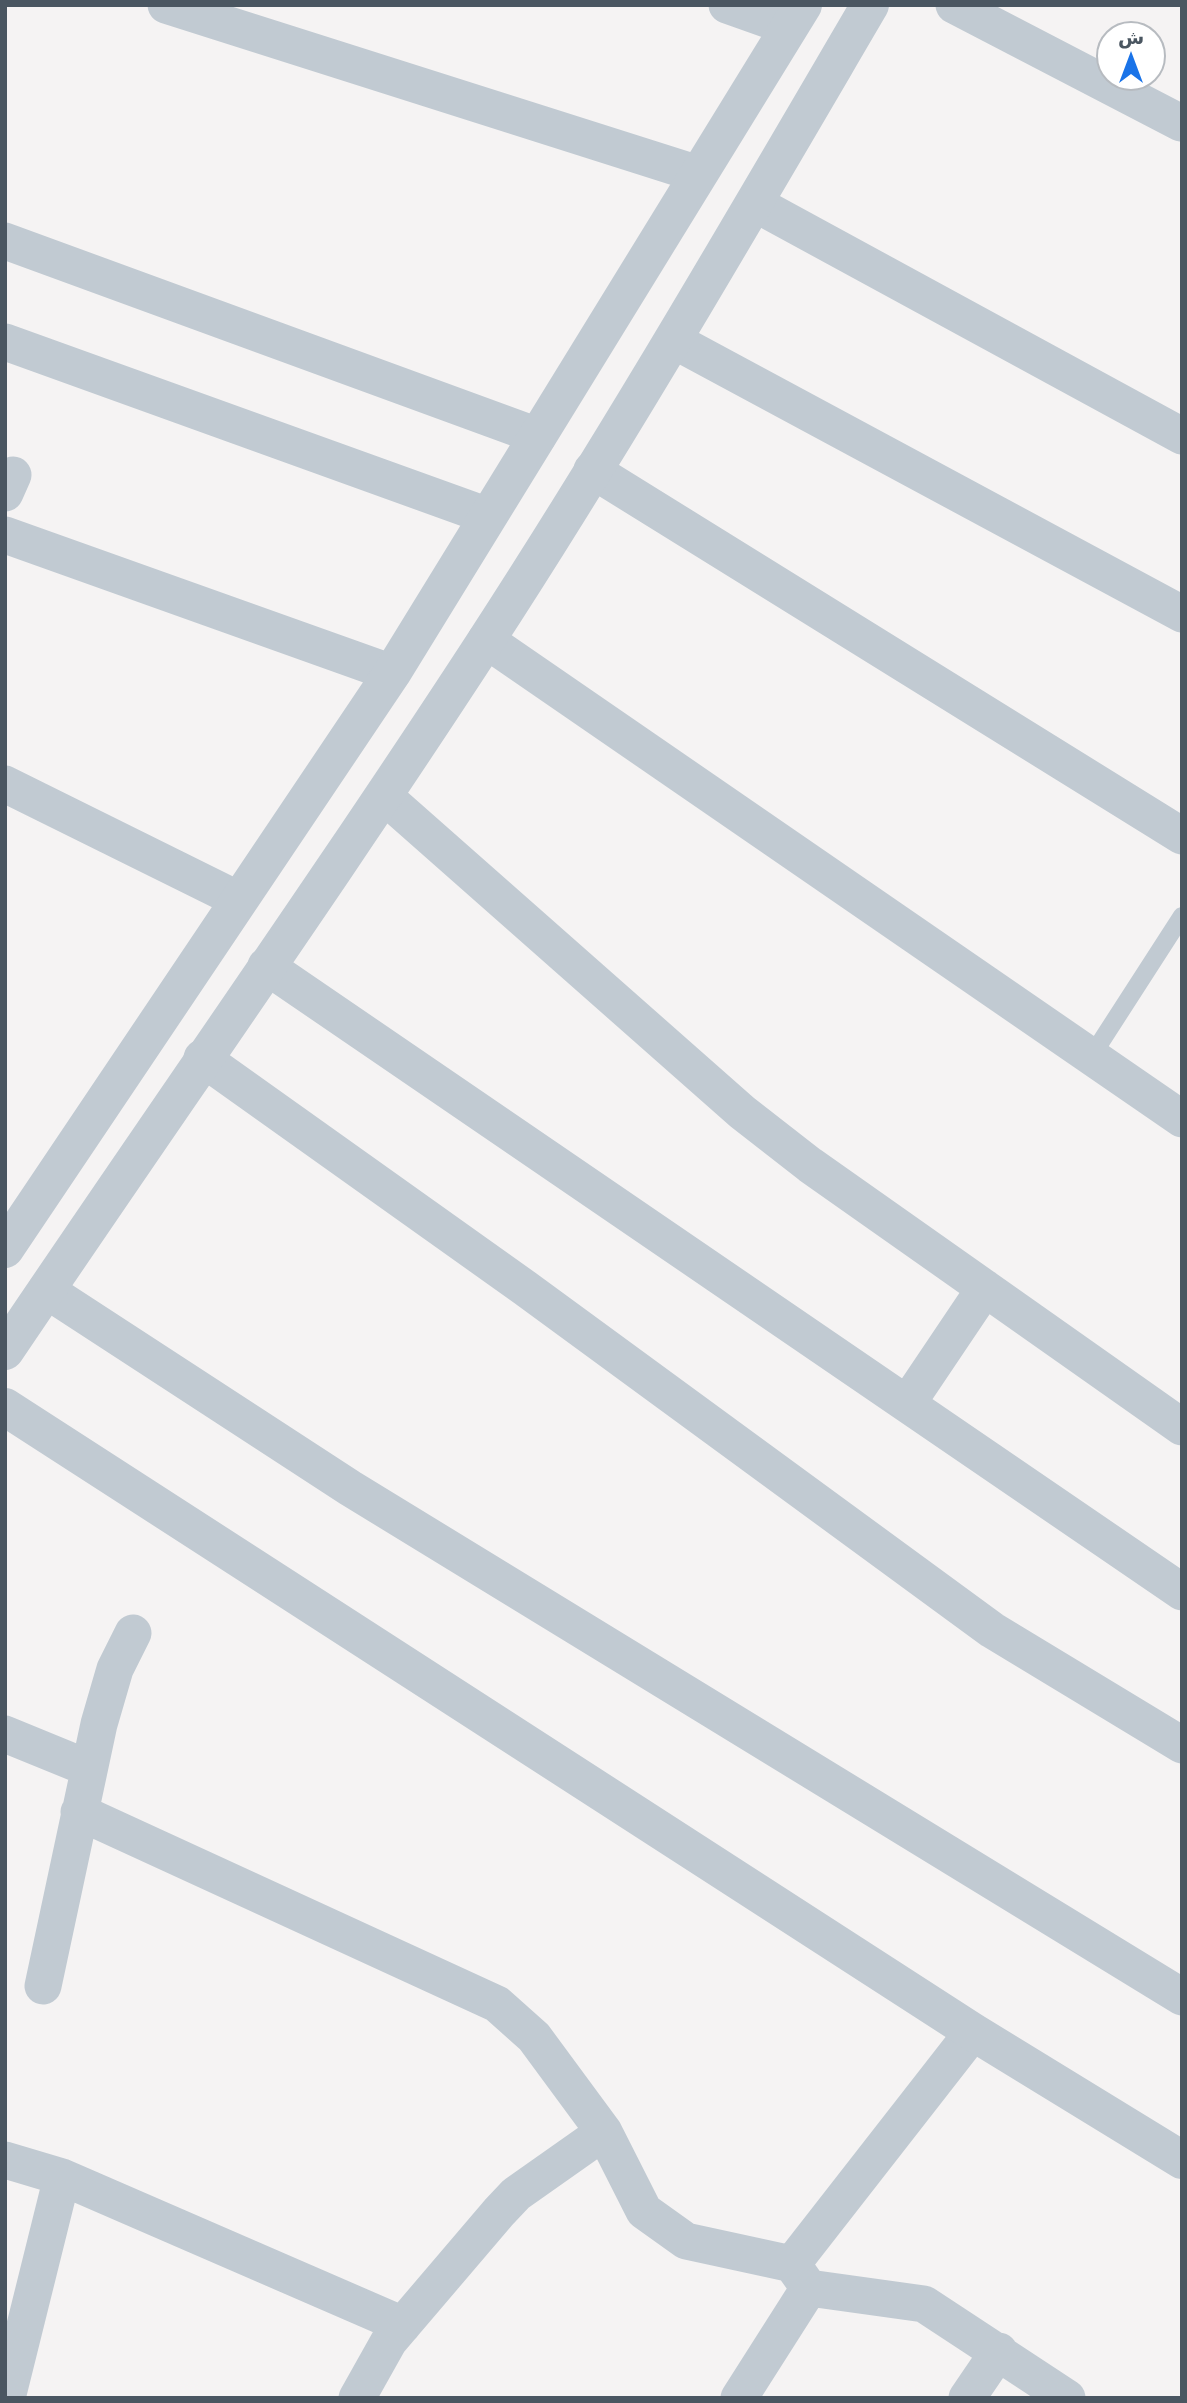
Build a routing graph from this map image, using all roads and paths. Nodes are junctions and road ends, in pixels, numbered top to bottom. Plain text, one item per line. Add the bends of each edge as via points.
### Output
1 (166, 5) edge
2 (727, 5) edge
3 (870, 5) edge
4 (954, 5) edge
5 (796, 16) edge
6 (1181, 123) edge
7 (698, 174) junction
8 (754, 203) junction
9 (5, 241) edge
10 (673, 340) junction
11 (5, 342) edge
12 (538, 436) junction
13 (1182, 436) edge
14 (592, 470) junction
15 (488, 516) junction
16 (5, 535) edge
17 (1182, 614) edge
18 (486, 640) junction
19 (392, 673) junction
20 (5, 783) edge
21 (384, 796) junction
22 (1182, 836) edge
23 (239, 900) junction
24 (1182, 916) edge
25 (266, 966) junction
26 (1091, 1057) junction
27 (202, 1058) junction
28 (1182, 1119) edge
29 (5, 1249) edge
30 (985, 1288) junction
31 (46, 1290) junction
32 (5, 1351) edge
33 (907, 1405) junction
34 (5, 1407) edge
35 (1182, 1427) edge
36 (1182, 1592) edge
37 (133, 1633) dead end
38 (5, 1734) edge
39 (1182, 1745) edge
40 (88, 1769) junction
41 (79, 1812) junction
42 (43, 1986) dead end
43 (1182, 1997) edge
44 (973, 2032) junction
45 (604, 2132) junction
46 (5, 2160) edge
47 (1182, 2160) edge
48 (62, 2177) junction
49 (801, 2276) junction
50 (403, 2325) junction
51 (999, 2351) junction
52 (7, 2398) edge
53 (357, 2398) edge
54 (739, 2398) edge
55 (967, 2398) edge
56 (1067, 2398) edge

1 - 7 street
2 - 5 street
3 - 8 street
4 - 6 street
5 - 7 street
7 - 12 street
8 - 10 street
8 - 13 street
9 - 12 street
10 - 14 street
10 - 17 street
11 - 15 street
12 - 15 street
14 - 18 street
14 - 22 street
15 - 19 street
16 - 19 street
18 - 21 street
18 - 26 street
19 - 23 street
20 - 23 street
21 - 25 street
21 - 30 street via 742,1112
23 - 29 street
24 - 26 lane
25 - 27 street
25 - 33 street
26 - 28 street
27 - 31 street
27 - 39 street via 526,1288 992,1630
30 - 33 street
30 - 35 street
31 - 32 street
31 - 43 street via 350,1488
33 - 36 street
34 - 44 street
37 - 40 street via 116,1669
38 - 40 street
40 - 41 street
41 - 42 street
41 - 45 street via 498,2004 534,2037
44 - 47 street
44 - 49 street
45 - 49 street via 645,2211 686,2241
45 - 50 street via 516,2194
46 - 48 street
48 - 50 street
48 - 52 street
49 - 51 street via 924,2304
49 - 54 street
50 - 53 street
51 - 55 street
51 - 56 street

